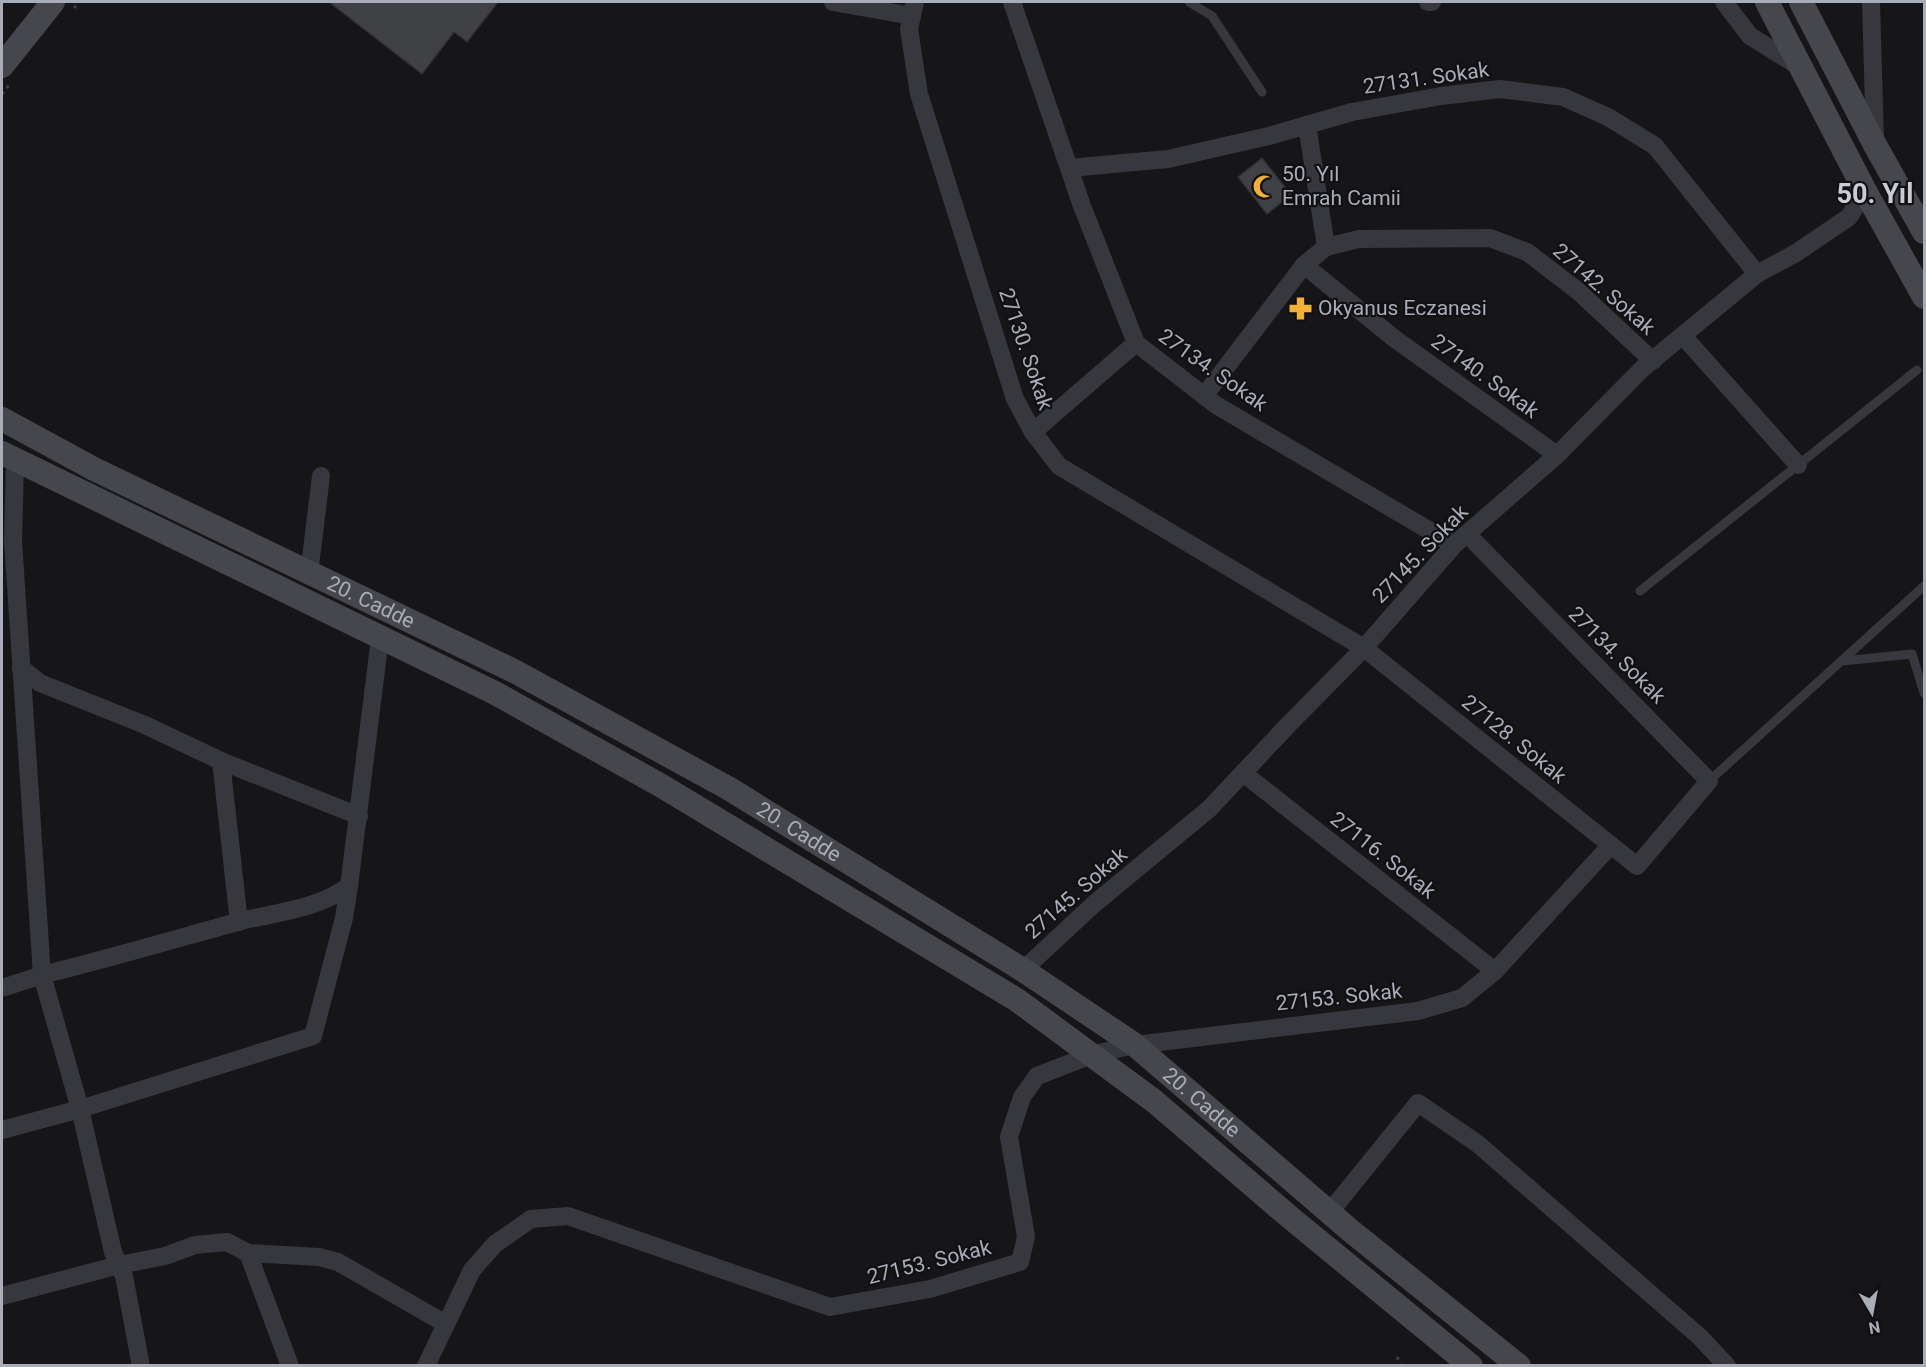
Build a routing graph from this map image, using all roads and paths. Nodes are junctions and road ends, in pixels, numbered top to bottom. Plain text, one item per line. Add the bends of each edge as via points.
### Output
1 (53, 2) edge
2 (833, 2) edge
3 (1012, 2) edge
4 (1189, 2) edge
5 (1724, 2) edge
6 (1767, 2) edge
7 (1801, 2) edge
8 (1871, 2) edge
9 (914, 9) edge
10 (2, 66) edge
11 (1800, 67) junction
12 (1262, 92) dead end
13 (1306, 125) junction
14 (1875, 146) junction
15 (1069, 168) junction
16 (1865, 191) junction
17 (1924, 232) edge
18 (1326, 247) junction
19 (1304, 265) junction
20 (1757, 274) junction
21 (1924, 297) edge
22 (1683, 336) junction
23 (1136, 343) junction
24 (1653, 361) junction
25 (1917, 370) dead end
26 (1204, 396) junction
27 (2, 419) edge
28 (1033, 432) junction
29 (1557, 455) junction
30 (8, 457) edge
31 (1798, 465) junction
32 (321, 476) dead end
33 (1460, 540) junction
34 (7, 542) edge
35 (309, 574) junction
36 (1924, 586) edge
37 (1640, 591) dead end
38 (380, 638) junction
39 (1364, 648) junction
40 (1841, 661) junction
41 (21, 668) junction
42 (1924, 693) edge
43 (221, 761) junction
44 (1243, 774) junction
45 (1709, 781) junction
46 (359, 816) junction
47 (1611, 845) junction
48 (349, 886) junction
49 (239, 922) junction
50 (1023, 970) junction
51 (1495, 972) junction
52 (42, 975) junction
53 (2, 988) edge
54 (1135, 1045) junction
55 (1094, 1054) junction
56 (80, 1109) junction
57 (2, 1130) edge
58 (1329, 1213) junction
59 (248, 1253) junction
60 (119, 1264) junction
61 (2, 1296) edge
62 (446, 1324) junction
63 (1397, 1357) dead end
64 (141, 1365) edge
65 (290, 1365) edge
66 (426, 1365) edge
67 (1401, 1365) edge
68 (1471, 1365) edge
69 (1519, 1365) edge
70 (1727, 1365) edge

1 - 10 main road
2 - 9 street
3 - 15 street, 27134. Sokak
4 - 12 lane via 1212,16
5 - 11 street via 1750,36
6 - 11 main road
7 - 14 main road
8 - 14 street
9 - 28 street, 27130. Sokak via 909,29 920,94 1016,399
11 - 16 main road
13 - 15 street, 27131. Sokak via 1168,159
13 - 18 street
13 - 20 street, 27131. Sokak via 1352,112 1500,89 1563,97 1608,117 1655,146
14 - 17 main road
15 - 23 street, 27134. Sokak
16 - 20 street, 27145. Sokak via 1849,217
16 - 21 main road
18 - 19 street, 27142. Sokak
18 - 24 street, 27142. Sokak via 1359,239 1490,238 1527,252 1578,291
19 - 26 street, 27142. Sokak
19 - 29 street, 27140. Sokak via 1395,339
20 - 22 street, 27145. Sokak
22 - 24 street, 27145. Sokak
22 - 31 street
23 - 26 street, 27134. Sokak
23 - 28 street
24 - 29 street, 27145. Sokak
25 - 31 lane
26 - 33 street, 27134. Sokak
27 - 35 main road, 20. Cadde via 94,470
28 - 39 street, 27130. Sokak via 1059,466
29 - 33 street, 27145. Sokak
30 - 34 street
30 - 38 main road
31 - 37 lane
32 - 35 street
33 - 39 street, 27145. Sokak
33 - 45 street, 27134. Sokak
34 - 41 street
35 - 50 main road, 20. Cadde via 516,672 728,788
36 - 40 lane
38 - 46 street
38 - 55 main road via 495,693 660,785 1017,1000
39 - 44 street, 27145. Sokak
39 - 47 street, 27128. Sokak
40 - 42 lane via 1912,654
40 - 45 lane
41 - 43 street via 40,682
41 - 52 street
43 - 46 street
43 - 49 street
44 - 50 street, 27145. Sokak via 1209,809 1094,903
44 - 51 street, 27116. Sokak
45 - 47 street, 27128. Sokak via 1637,866
46 - 48 street
47 - 51 street, 27153. Sokak
48 - 49 street via 331,899
48 - 56 street via 313,1036
49 - 52 street
50 - 54 main road, 20. Cadde
51 - 54 street, 27153. Sokak via 1462,998 1418,1011
52 - 53 street
52 - 56 street
54 - 55 street, 27153. Sokak
54 - 58 main road, 20. Cadde
55 - 62 street, 27153. Sokak via 1037,1076 1022,1096 1009,1137 1026,1237 1020,1262 930,1289 830,1307 568,1216 531,1219 495,1244 472,1270
55 - 68 main road
56 - 57 street
56 - 60 street
58 - 69 main road, 20. Cadde
58 - 70 street via 1418,1103 1478,1144 1700,1337
59 - 60 street via 227,1242 195,1245 165,1256
59 - 62 street via 319,1257 338,1262
59 - 65 street
60 - 61 street
60 - 64 street
62 - 66 street, 27153. Sokak
63 - 67 path

